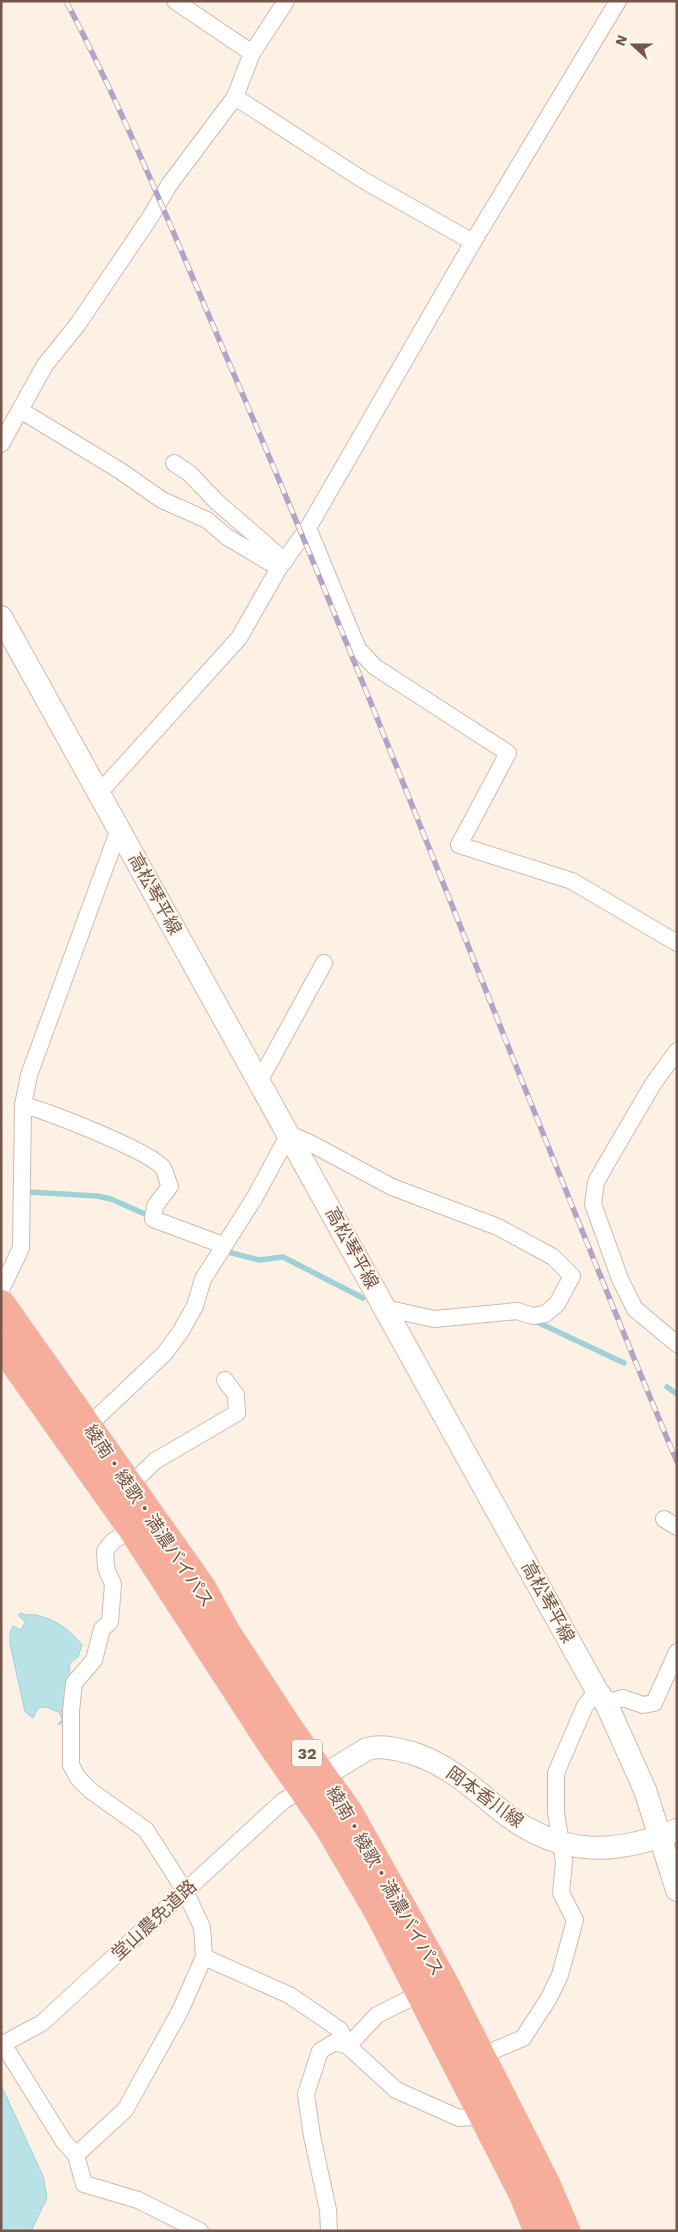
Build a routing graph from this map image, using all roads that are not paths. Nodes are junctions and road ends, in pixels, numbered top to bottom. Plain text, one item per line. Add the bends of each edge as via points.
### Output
1 (175, 1) edge
2 (286, 1) edge
3 (618, 1) edge
4 (252, 53) junction
5 (235, 97) junction
6 (473, 242) junction
7 (20, 410) junction
8 (1, 444) edge
9 (174, 463) dead end
10 (308, 528) junction
11 (282, 564) junction
12 (1, 617) edge
13 (99, 793) junction
14 (119, 829) junction
15 (677, 943) edge
16 (324, 963) dead end
17 (677, 1051) edge
18 (260, 1080) junction
19 (23, 1105) junction
20 (289, 1134) junction
21 (223, 1245) junction
22 (1, 1290) edge
23 (1, 1304) edge
24 (385, 1308) junction
25 (1, 1344) edge
26 (677, 1344) edge
27 (225, 1380) dead end
28 (88, 1426) junction
29 (131, 1484) junction
30 (132, 1529) junction
31 (677, 1652) edge
32 (602, 1697) junction
33 (313, 1782) junction
34 (668, 1834) edge
35 (562, 1843) junction
36 (677, 1890) edge
37 (185, 1891) junction
38 (204, 1957) junction
39 (420, 1994) junction
40 (2, 2044) edge
41 (348, 2046) junction
42 (481, 2056) junction
43 (483, 2116) junction
44 (76, 2155) junction
45 (200, 2231) edge
46 (330, 2231) edge
47 (538, 2231) edge
48 (566, 2231) edge

1 - 4 street
2 - 4 street
3 - 6 street
4 - 5 street
5 - 6 street via 363,180
5 - 7 street via 169,185 152,216 78,324 54,352
6 - 10 street
7 - 8 street
7 - 11 street via 162,500 207,520 227,537
9 - 11 street via 189,473
10 - 11 street
10 - 15 street via 358,649 376,667 508,753 458,844 572,881
11 - 13 street via 239,638
12 - 13 main road, 高松琴平線
13 - 14 main road, 高松琴平線
14 - 18 main road, 高松琴平線
14 - 19 street via 29,1075
16 - 18 street
17 - 26 street via 653,1084 604,1166 596,1182 593,1204 620,1279 635,1309
18 - 20 main road, 高松琴平線
19 - 21 street via 47,1111 141,1152 162,1168 170,1186 156,1206 153,1219
19 - 22 street via 20,1248
20 - 21 street via 255,1197
20 - 24 main road, 高松琴平線
20 - 24 street via 392,1187 498,1228 553,1257 572,1276 557,1304 545,1314 490,1312 434,1319
21 - 28 street via 203,1279 195,1306 166,1353
23 - 28 highway, 綾南・綾歌・満濃バイパス / 32
24 - 32 main road, 高松琴平線
25 - 30 highway, 綾南・綾歌・満濃バイパス / 32
27 - 29 street via 236,1395 238,1413 155,1460
28 - 29 highway, 綾南・綾歌・満濃バイパス / 32
29 - 30 street
29 - 33 highway, 綾南・綾歌・満濃バイパス / 32 via 202,1588
30 - 33 highway, 綾南・綾歌・満濃バイパス / 32
30 - 37 street via 113,1541 105,1551 106,1568 113,1584 110,1622 102,1629 94,1660 74,1683 71,1764 78,1778 92,1791 146,1830
31 - 32 street via 654,1703 642,1705 623,1698
32 - 34 main road, 高松琴平線
32 - 35 street via 585,1706 556,1773 556,1813
33 - 35 main road, 岡本香川線 via 367,1749 376,1746 398,1749 449,1769 522,1826
33 - 37 street, 堂山農免道路 via 284,1801
33 - 39 highway, 綾南・綾歌・満濃バイパス / 32 via 328,1826 378,1912
33 - 42 highway, 綾南・綾歌・満濃バイパス / 32 via 349,1812
34 - 35 main road, 岡本香川線 via 619,1848 586,1848
34 - 36 main road, 高松琴平線
35 - 42 street via 562,1893 575,1920 560,1975 523,2038
37 - 38 street via 202,1927
37 - 40 street, 堂山農免道路 via 42,2023
38 - 41 street via 289,1995 340,2030
38 - 44 street via 180,2011 125,2110
39 - 41 street via 377,2015
39 - 43 highway, 綾南・綾歌・満濃バイパス / 32
40 - 44 street via 64,2142
41 - 43 street via 396,2090 459,2118
41 - 46 street via 335,2042 320,2051 306,2094
42 - 48 highway, 綾南・綾歌・満濃バイパス / 32 via 546,2184
43 - 47 highway, 綾南・綾歌・満濃バイパス / 32
44 - 45 street via 84,2184 138,2200

